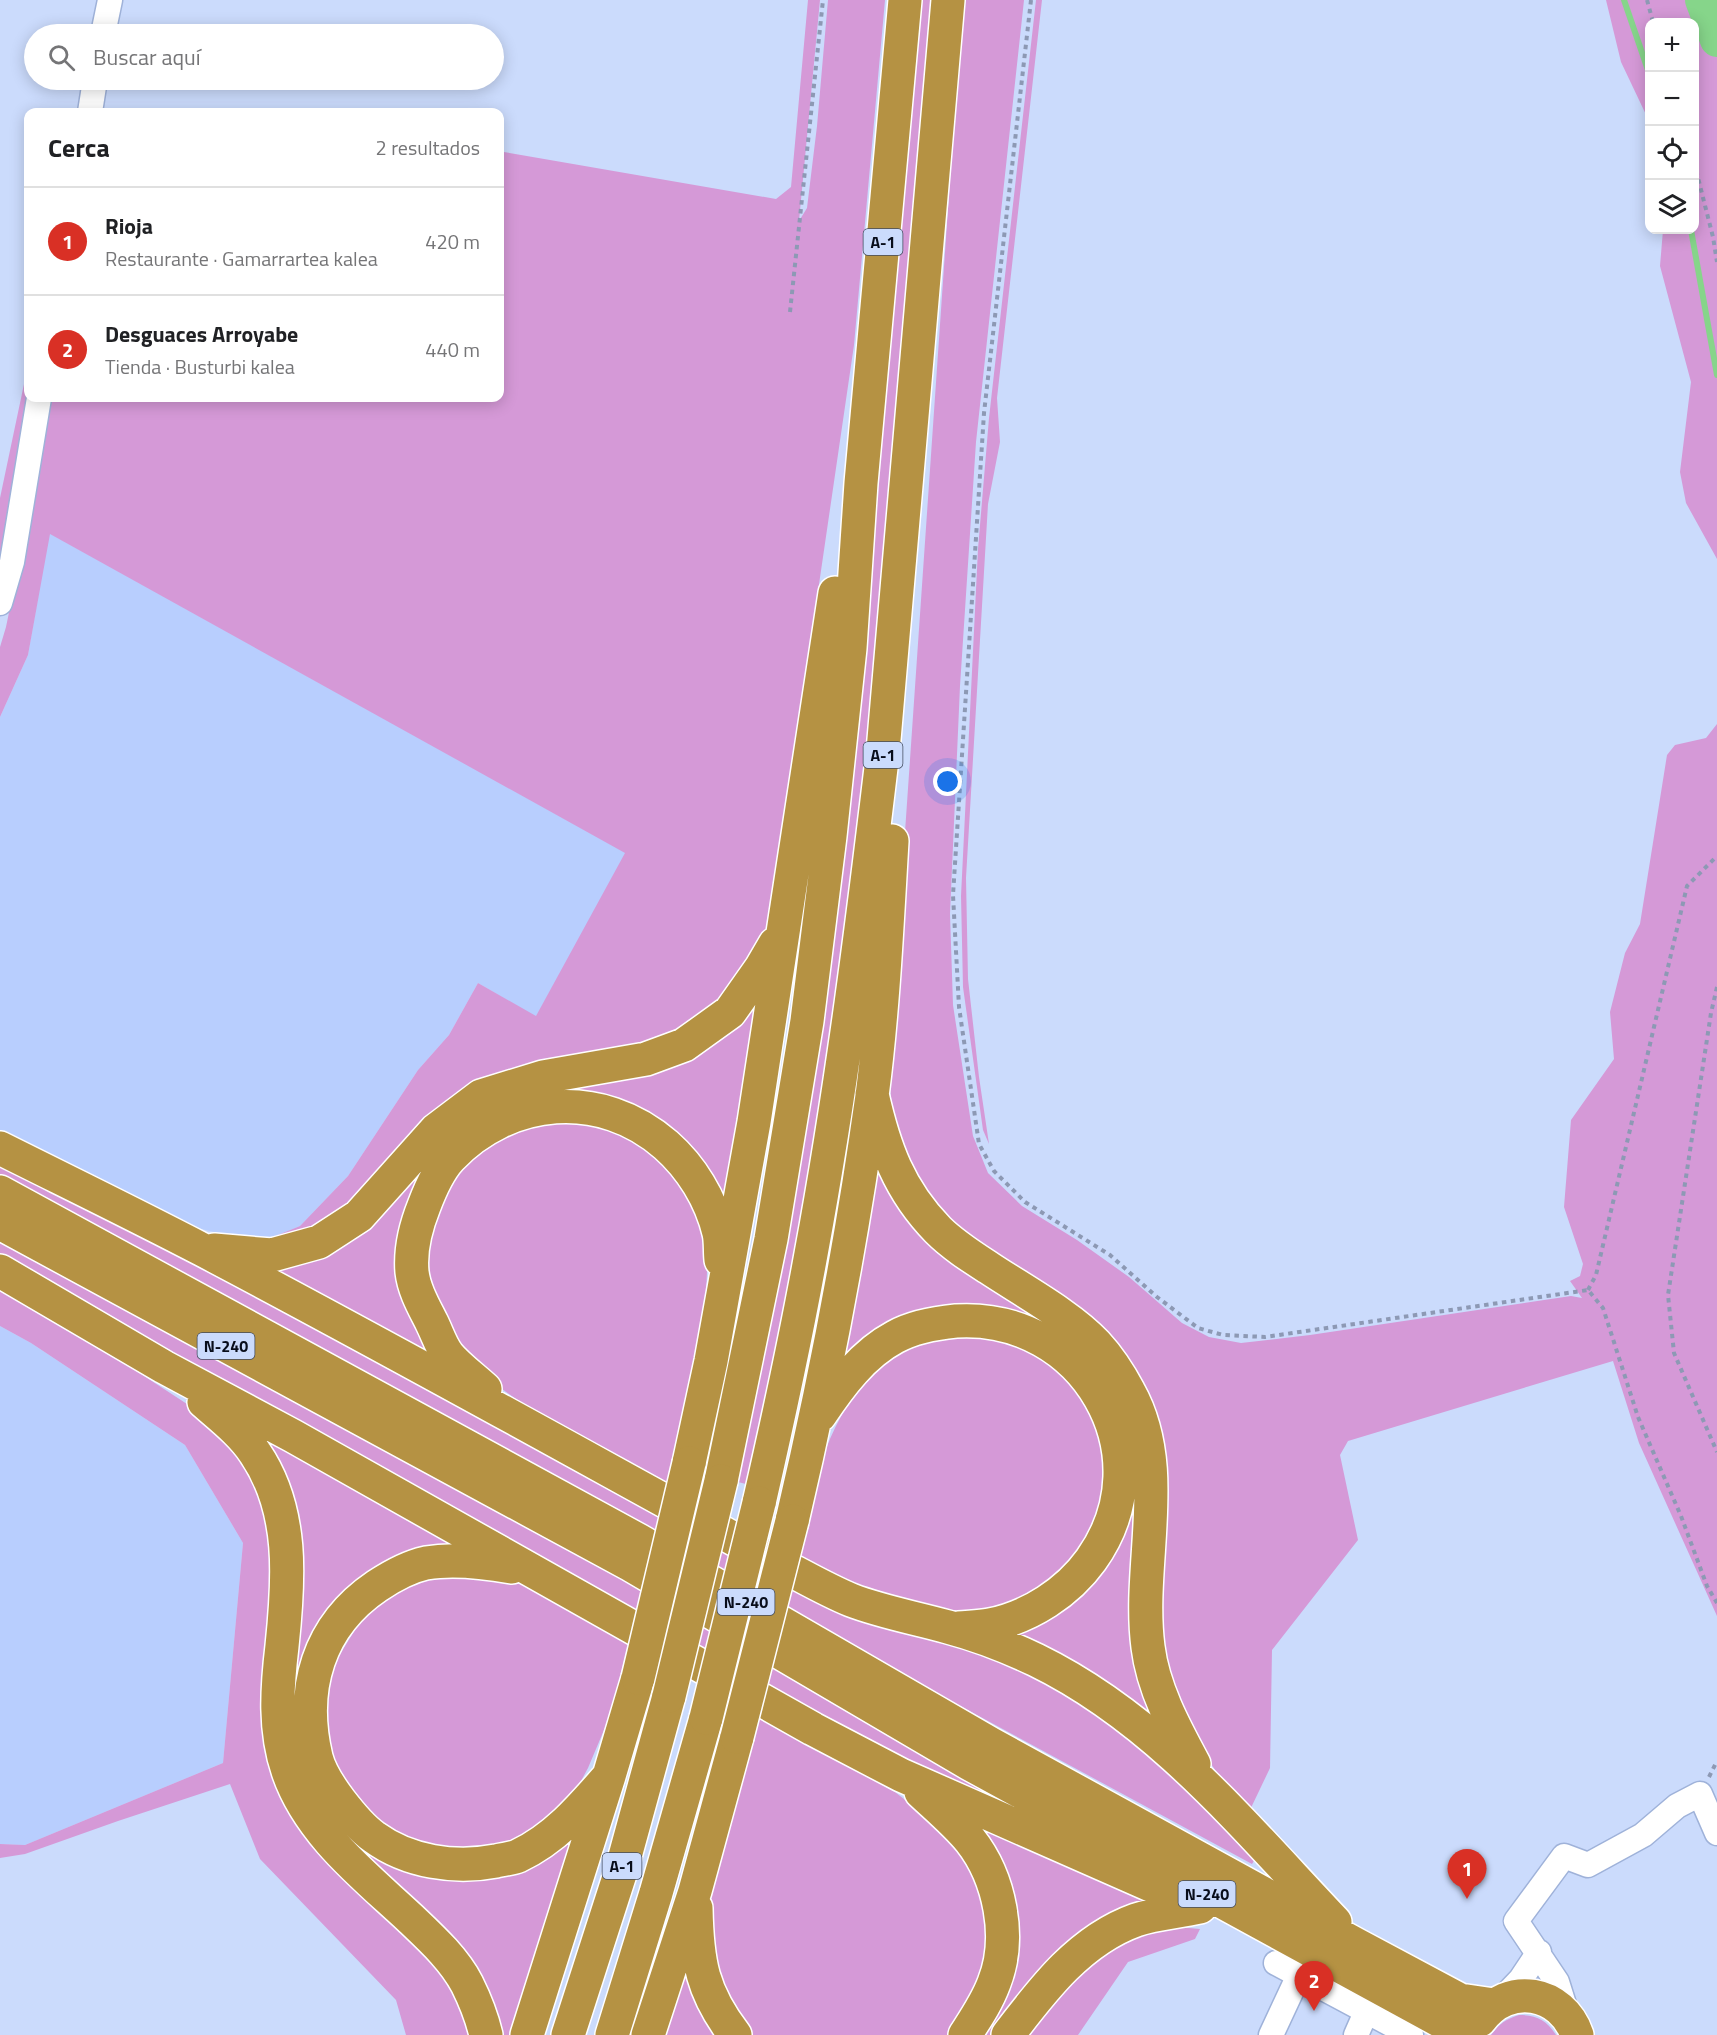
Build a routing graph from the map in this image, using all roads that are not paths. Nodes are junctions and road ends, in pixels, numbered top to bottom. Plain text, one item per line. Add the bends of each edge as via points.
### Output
1 (110, 0) edge
2 (904, 0) edge
3 (948, 0) edge
4 (105, 24) edge
5 (93, 90) edge
6 (91, 108) edge
7 (38, 402) edge
8 (861, 483) junction
9 (0, 603) edge
10 (884, 751) junction
11 (783, 929) junction
12 (872, 1094) junction
13 (0, 1148) edge
14 (0, 1192) edge
15 (0, 1223) edge
16 (201, 1249) junction
17 (0, 1271) edge
18 (723, 1291) junction
19 (164, 1367) junction
20 (816, 1421) junction
21 (522, 1422) junction
22 (529, 1569) junction
23 (953, 1629) junction
24 (902, 1775) junction
25 (609, 1776) junction
26 (1204, 1784) junction
27 (1717, 1833) edge
28 (695, 1891) junction
29 (1200, 1907) junction
30 (1265, 1927) junction
31 (1355, 1944) junction
32 (1539, 1952) junction
33 (1276, 1963) dead end
34 (1299, 1975) junction
35 (1496, 2004) junction
36 (1367, 2010) junction
37 (1573, 2026) edge
38 (486, 2035) edge
39 (527, 2035) edge
40 (568, 2035) edge
41 (612, 2035) edge
42 (648, 2035) edge
43 (735, 2035) edge
44 (964, 2035) edge
45 (1008, 2035) edge
46 (1271, 2035) edge
47 (1356, 2035) edge
48 (1411, 2035) edge
49 (1458, 2035) edge
50 (1473, 2035) edge

1 - 4 street
2 - 8 highway, A-1
3 - 10 highway, A-1
5 - 6 street
7 - 9 street via 12,562
8 - 11 highway via 832,607
8 - 40 highway, A-1, bridge via 850,648 830,836 807,1021 771,1239 721,1481 669,1696 621,1871
10 - 12 highway via 894,809
10 - 41 highway, A-1, bridge via 848,1027 812,1253 759,1503 706,1718
11 - 16 highway via 730,1012 684,1045 646,1059 543,1077 481,1096 436,1130 360,1216 320,1242 272,1255
11 - 18 highway
12 - 20 highway
12 - 26 highway via 881,1134 913,1202 939,1232 971,1257 1079,1328 1097,1344 1131,1394 1150,1457 1145,1594 1148,1648 1174,1728
13 - 16 highway
14 - 31 highway, N-240 via 640,1541 991,1744
15 - 30 highway, N-240 via 631,1565 970,1764
16 - 21 highway
17 - 19 highway
18 - 21 highway via 719,1233 702,1187 653,1133 618,1115 586,1106 516,1114 482,1130 449,1159 429,1192 416,1227 412,1272 419,1297 447,1354
18 - 25 highway, bridge via 689,1463 638,1678
19 - 22 highway
19 - 38 highway via 254,1451 272,1482 281,1509 287,1568 277,1709 280,1744 298,1798 354,1866 448,1957 466,1983
20 - 23 highway via 836,1391 873,1352 895,1337 943,1322 971,1320 1018,1329 1066,1356 1097,1392 1116,1435 1120,1456 1117,1506 1098,1551 1064,1590 1044,1604 991,1625
20 - 28 highway, bridge
21 - 23 highway via 841,1595
22 - 24 highway
22 - 25 highway via 490,1563 426,1563 393,1575 348,1609 330,1633 317,1665 311,1704 317,1759 330,1788 374,1837 400,1851 453,1865 516,1857 547,1839 576,1814
23 - 26 highway via 1036,1660 1071,1679 1149,1734
24 - 29 highway
24 - 44 highway via 970,1840 986,1864 996,1892 1002,1922 1001,1956 995,1982
25 - 39 highway
26 - 31 highway
27 - 32 street via 1700,1794 1677,1806 1643,1835 1588,1865 1564,1856 1516,1922
28 - 42 highway
28 - 43 highway via 696,1941 704,1983 720,2016
29 - 30 highway
29 - 45 highway via 1138,1919 1089,1944
30 - 49 highway, N-240 via 1446,2024
31 - 35 highway, N-240 via 1460,2000
32 - 35 street via 1521,1979
32 - 37 street via 1557,1982
33 - 34 street
34 - 36 street
34 - 46 street
35 - 37 highway, N-240 via 1517,1996 1536,1996 1554,2004
35 - 50 highway via 1477,2024
36 - 47 street
36 - 48 street

